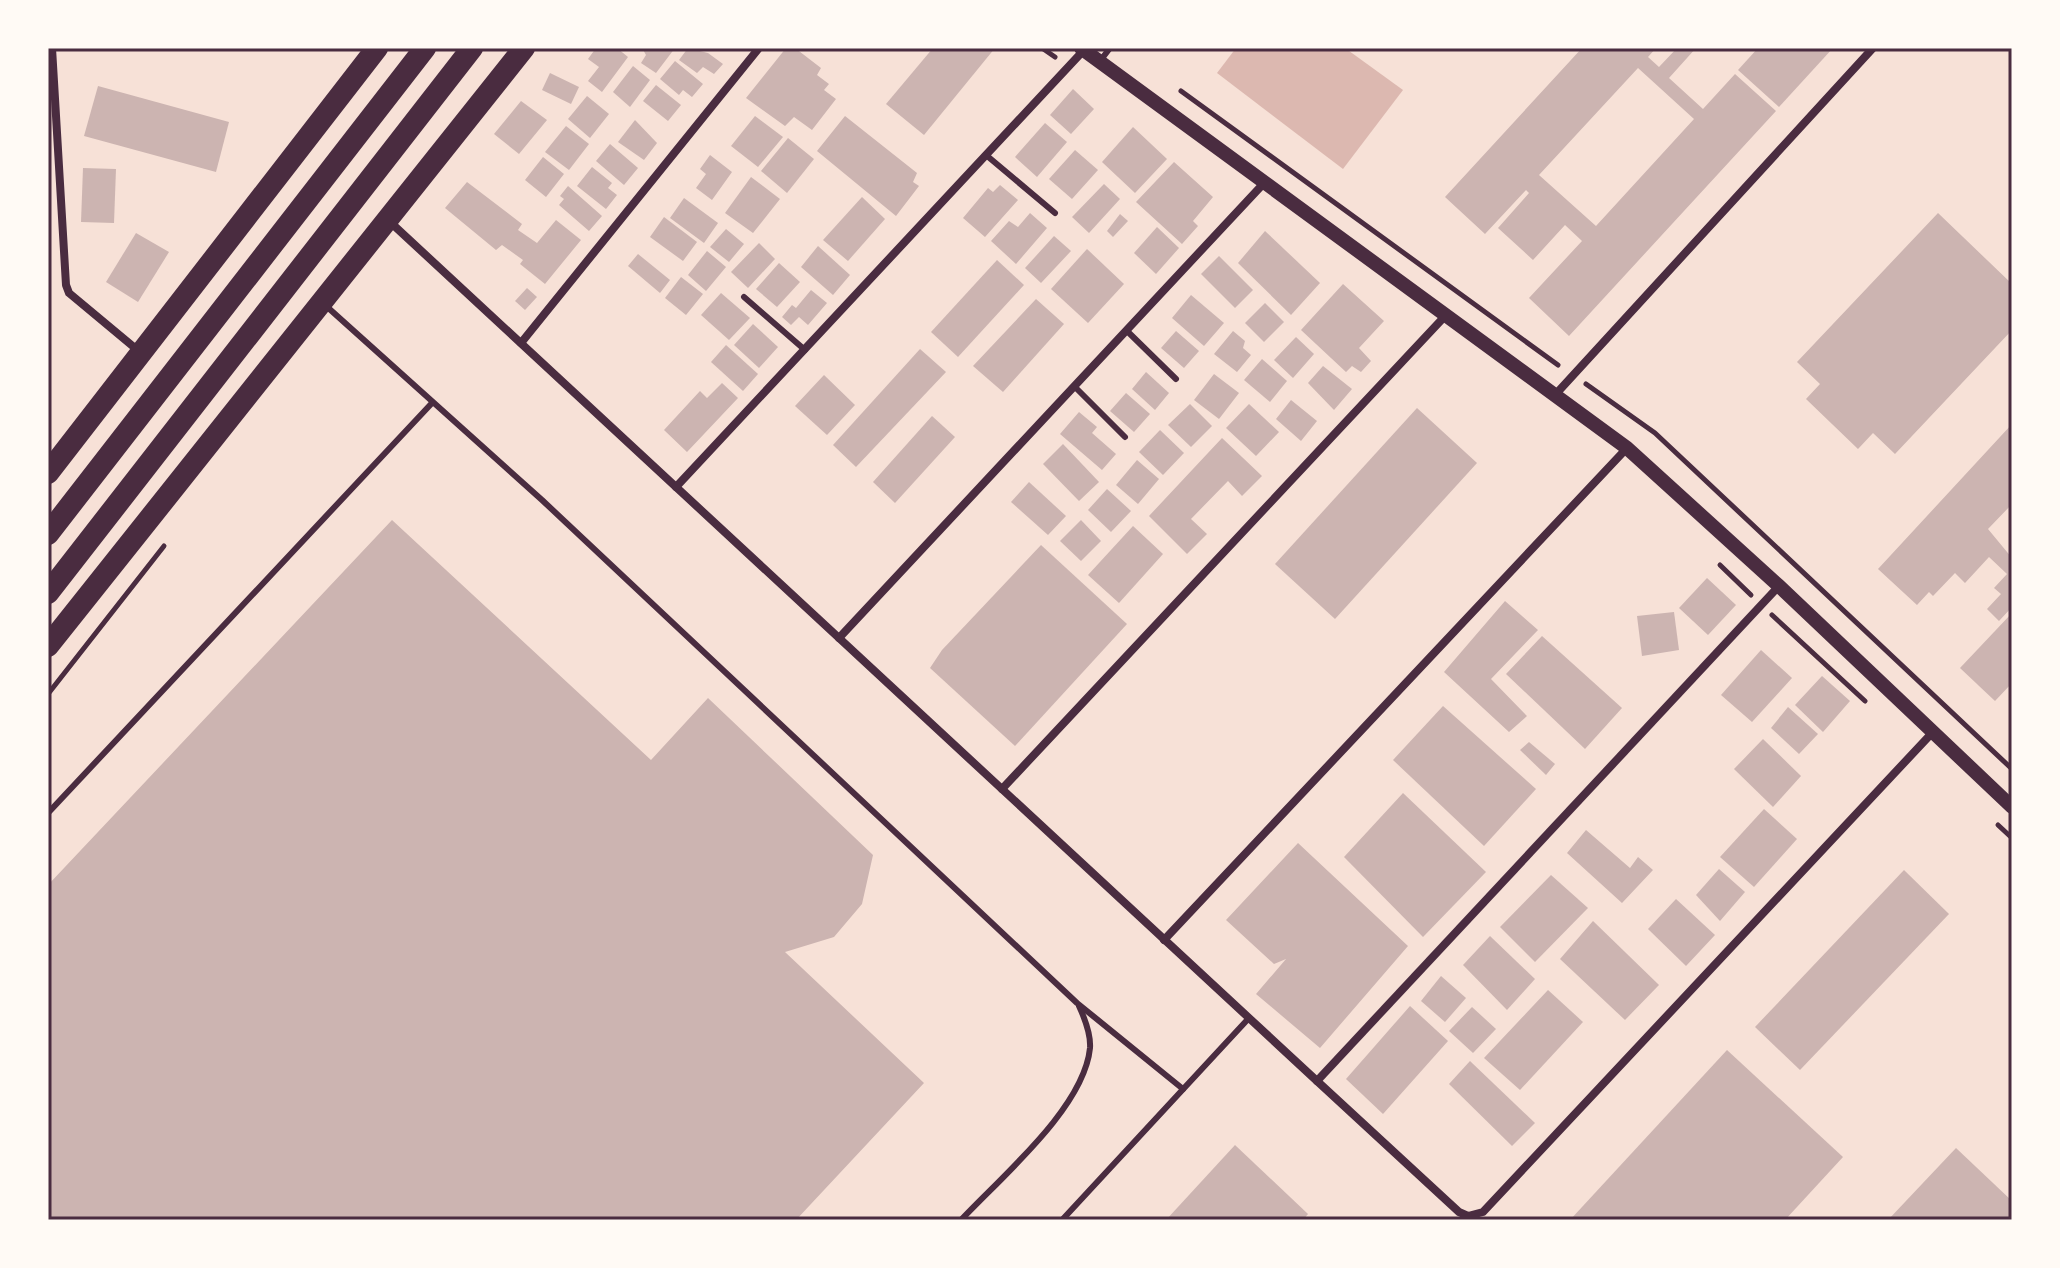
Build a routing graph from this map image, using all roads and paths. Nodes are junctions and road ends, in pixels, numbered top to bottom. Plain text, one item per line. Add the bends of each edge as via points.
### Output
1 (52, 48) edge
2 (376, 48) edge
3 (425, 48) edge
4 (472, 48) edge
5 (524, 48) edge
6 (759, 48) edge
7 (1042, 48) edge
8 (1110, 48) edge
9 (1873, 48) edge
10 (1082, 49) edge
11 (1099, 62) junction
12 (1068, 67) junction
13 (986, 155) junction
14 (1265, 182) junction
15 (1055, 213) dead end
16 (389, 220) junction
17 (744, 297) dead end
18 (322, 302) junction
19 (1446, 315) junction
20 (1126, 330) junction
21 (521, 343) junction
22 (805, 350) junction
23 (141, 353) junction
24 (1176, 379) dead end
25 (1074, 386) junction
26 (1555, 395) junction
27 (432, 403) junction
28 (1125, 437) dead end
29 (1627, 448) junction
30 (48, 473) edge
31 (676, 487) junction
32 (48, 534) edge
33 (1719, 564) dead end
34 (1779, 586) junction
35 (48, 593) edge
36 (1761, 604) junction
37 (839, 638) junction
38 (48, 646) edge
39 (1872, 708) dead end
40 (1932, 733) junction
41 (1002, 789) junction
42 (2012, 807) edge
43 (48, 813) edge
44 (1164, 940) junction
45 (1077, 1003) junction
46 (1249, 1018) junction
47 (1317, 1081) junction
48 (1183, 1089) junction
49 (961, 1220) edge
50 (1062, 1220) edge

1 - 23 street via 66,285
2 - 23 highway
3 - 32 highway
4 - 35 highway
5 - 16 highway
6 - 21 street
7 - 12 path
8 - 11 lane
9 - 26 street
10 - 11 street
10 - 12 street
11 - 14 street
12 - 13 street
13 - 15 lane
13 - 22 street
14 - 19 street
14 - 20 street
16 - 18 highway
16 - 21 street
17 - 22 lane
18 - 27 lane
18 - 38 highway
19 - 26 street
19 - 41 street
20 - 24 lane
20 - 25 street
21 - 31 street
22 - 31 street
23 - 30 highway
25 - 28 lane
25 - 37 street
26 - 29 street
27 - 43 lane
27 - 45 lane
29 - 34 street
29 - 44 street
31 - 37 street
33 - 36 path
34 - 36 street
34 - 40 street
36 - 39 path
36 - 47 street
37 - 41 street
40 - 42 street
40 - 47 street via 1483,1212 1459,1212
41 - 44 street
44 - 46 street
45 - 48 lane
45 - 49 lane via 1090,1047 1081,1080 1060,1113
46 - 47 street
46 - 48 lane
48 - 50 lane

